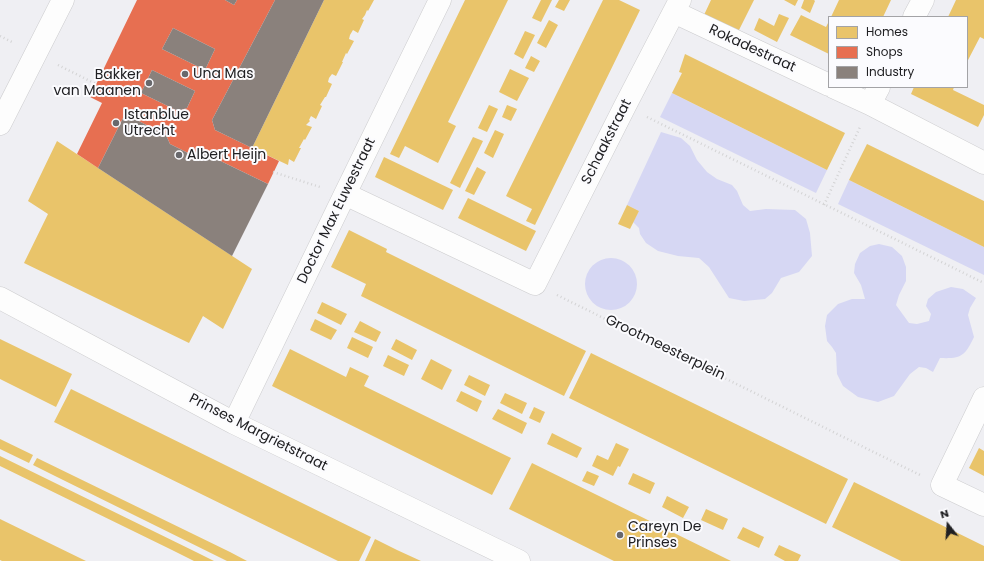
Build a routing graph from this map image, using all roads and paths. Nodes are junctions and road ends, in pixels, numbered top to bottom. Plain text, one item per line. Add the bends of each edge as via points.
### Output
1 (63, 0) edge
2 (440, 0) edge
3 (923, 0) edge
4 (677, 6) edge
5 (915, 16) edge
6 (828, 84) edge
7 (838, 88) edge
8 (874, 96) edge
9 (625, 106) junction
10 (0, 124) edge
11 (984, 163) edge
12 (273, 172) dead end
13 (345, 194) junction
14 (824, 204) junction
15 (984, 283) edge
16 (535, 284) junction
17 (0, 298) edge
18 (984, 398) edge
19 (234, 423) junction
20 (942, 485) junction
21 (984, 505) edge
22 (519, 561) edge

1 - 10 street
2 - 13 street, Doctor Max Euwestraat
3 - 5 street
4 - 6 street, Rokadestraat
4 - 9 street, Schaakstraat
7 - 8 street
8 - 11 street
8 - 14 path
9 - 14 path
9 - 16 street, Schaakstraat
12 - 13 path
13 - 16 street
13 - 19 street, Doctor Max Euwestraat
14 - 15 path
16 - 20 path, Grootmeesterplein
17 - 19 street, Prinses Margrietstraat
18 - 20 street
19 - 22 street, Prinses Margrietstraat
20 - 21 street

